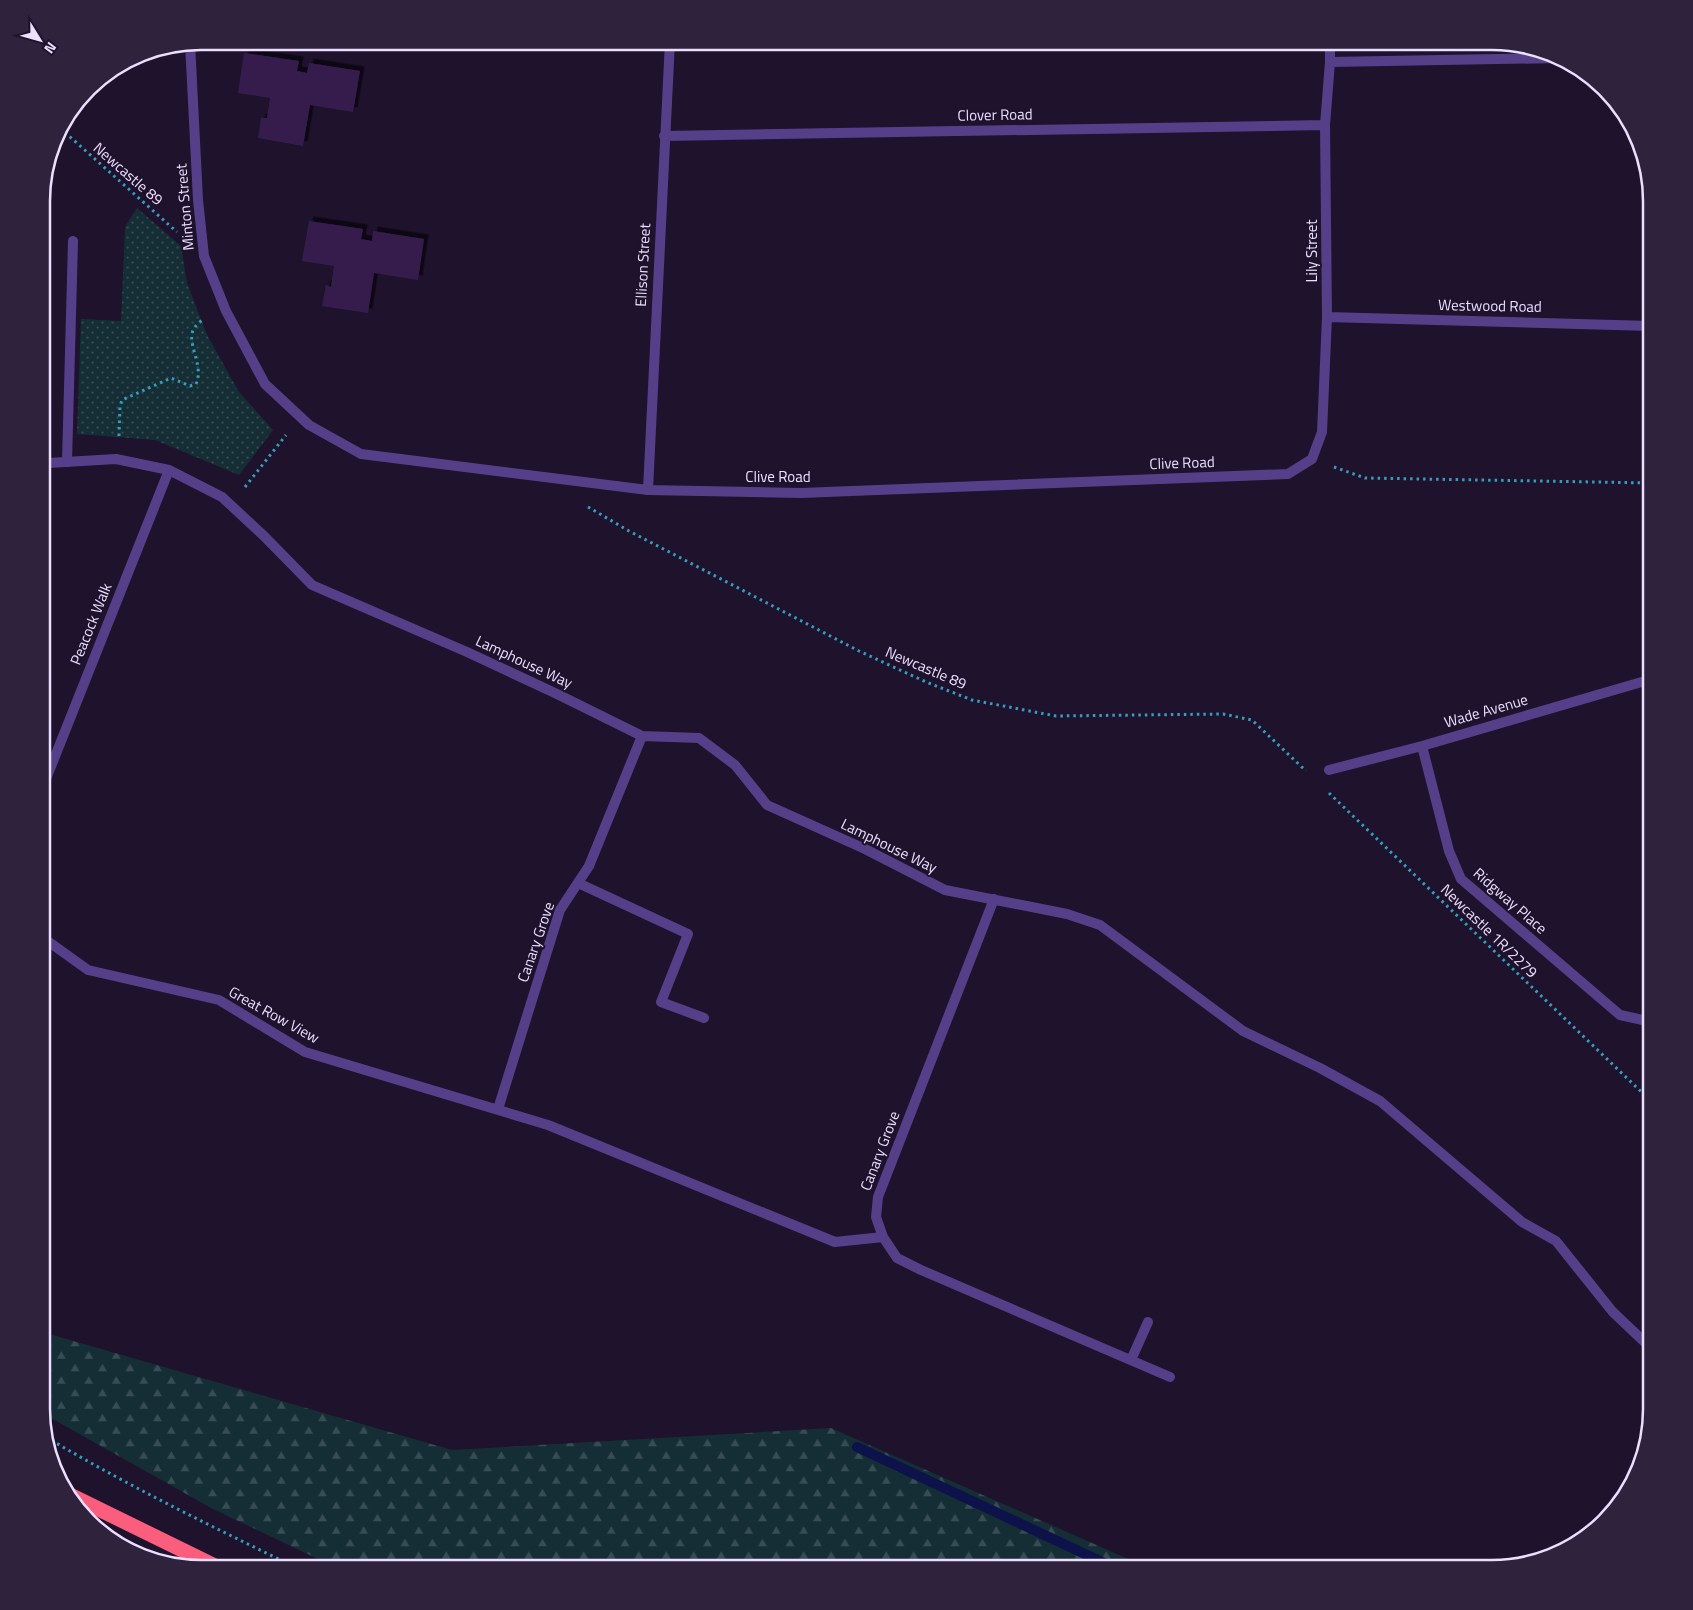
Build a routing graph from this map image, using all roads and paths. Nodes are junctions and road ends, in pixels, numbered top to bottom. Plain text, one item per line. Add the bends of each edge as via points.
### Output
1 (190, 50) edge
2 (669, 50) edge
3 (1330, 50) edge
4 (1542, 58) edge
5 (1330, 62) junction
6 (1326, 125) junction
7 (66, 134) edge
8 (664, 136) junction
9 (73, 241) dead end
10 (204, 256) junction
11 (226, 311) junction
12 (1327, 317) junction
13 (1643, 326) edge
14 (265, 384) joint
15 (300, 417) junction
16 (116, 459) junction
17 (1312, 460) junction
18 (67, 462) junction
19 (50, 463) edge
20 (169, 470) junction
21 (1643, 483) edge
22 (648, 490) junction
23 (231, 505) junction
24 (587, 506) dead end
25 (1643, 681) edge
26 (642, 736) junction
27 (1422, 746) junction
28 (50, 769) edge
29 (1329, 770) joint
30 (1312, 776) junction
31 (578, 884) junction
32 (994, 899) junction
33 (50, 943) edge
34 (704, 1018) dead end
35 (1643, 1020) edge
36 (1643, 1093) edge
37 (498, 1109) junction
38 (883, 1237) junction
39 (1148, 1322) dead end
40 (1643, 1340) edge
41 (1131, 1360) junction
42 (1170, 1377) dead end
43 (54, 1442) edge
44 (80, 1500) edge
45 (203, 1560) edge
46 (281, 1560) edge

1 - 10 street, Minton Street
2 - 8 street, Ellison Street
3 - 5 street, Lily Street
4 - 5 street
5 - 6 street, Lily Street
6 - 8 street, Clover Road
6 - 12 street, Lily Street
7 - 10 path, Newcastle 89
8 - 22 street, Ellison Street
9 - 18 street
10 - 11 street, Minton Street
11 - 14 street, Minton Street
11 - 16 path via 204,318 194,328 191,338 199,366 196,384 190,386 171,378 122,400
12 - 13 street, Westwood Road
12 - 17 street, Lily Street via 1322,432
14 - 15 street, Clive Road
15 - 22 street, Clive Road via 361,454
15 - 23 path
16 - 18 street, Lamphouse Way
16 - 20 street, Lamphouse Way
17 - 21 path via 1365,478
17 - 22 street, Clive Road via 1288,474 801,493
18 - 19 street, Lamphouse Way
20 - 23 street, Lamphouse Way via 222,497
20 - 28 street, Peacock Walk
23 - 26 street, Lamphouse Way via 312,585 467,652
24 - 30 path, Newcastle 89 via 859,651 972,700 1056,716 1223,714 1252,720
25 - 27 street, Wade Avenue
26 - 31 street, Canary Grove via 589,866
26 - 32 street, Lamphouse Way via 699,738 735,764 767,805 865,849 945,890
27 - 29 street, Wade Avenue
27 - 35 street, Ridgway Place via 1449,852 1461,879 1620,1015
29 - 30 path
30 - 36 path, Newcastle 1R/2279
31 - 34 street via 688,934 661,1002
31 - 37 street, Canary Grove via 560,910
32 - 38 street, Canary Grove via 878,1197 876,1217
32 - 40 street, Lamphouse Way via 1067,914 1100,925 1243,1031 1380,1101 1522,1222 1556,1241 1612,1311
33 - 37 street, Great Row View via 88,970 219,1000 304,1052
37 - 38 street, Great Row View via 548,1124 835,1242
38 - 41 street, Canary Grove via 897,1258 921,1270
39 - 41 street
41 - 42 street, Canary Grove
43 - 46 path via 103,1471
44 - 45 highway

